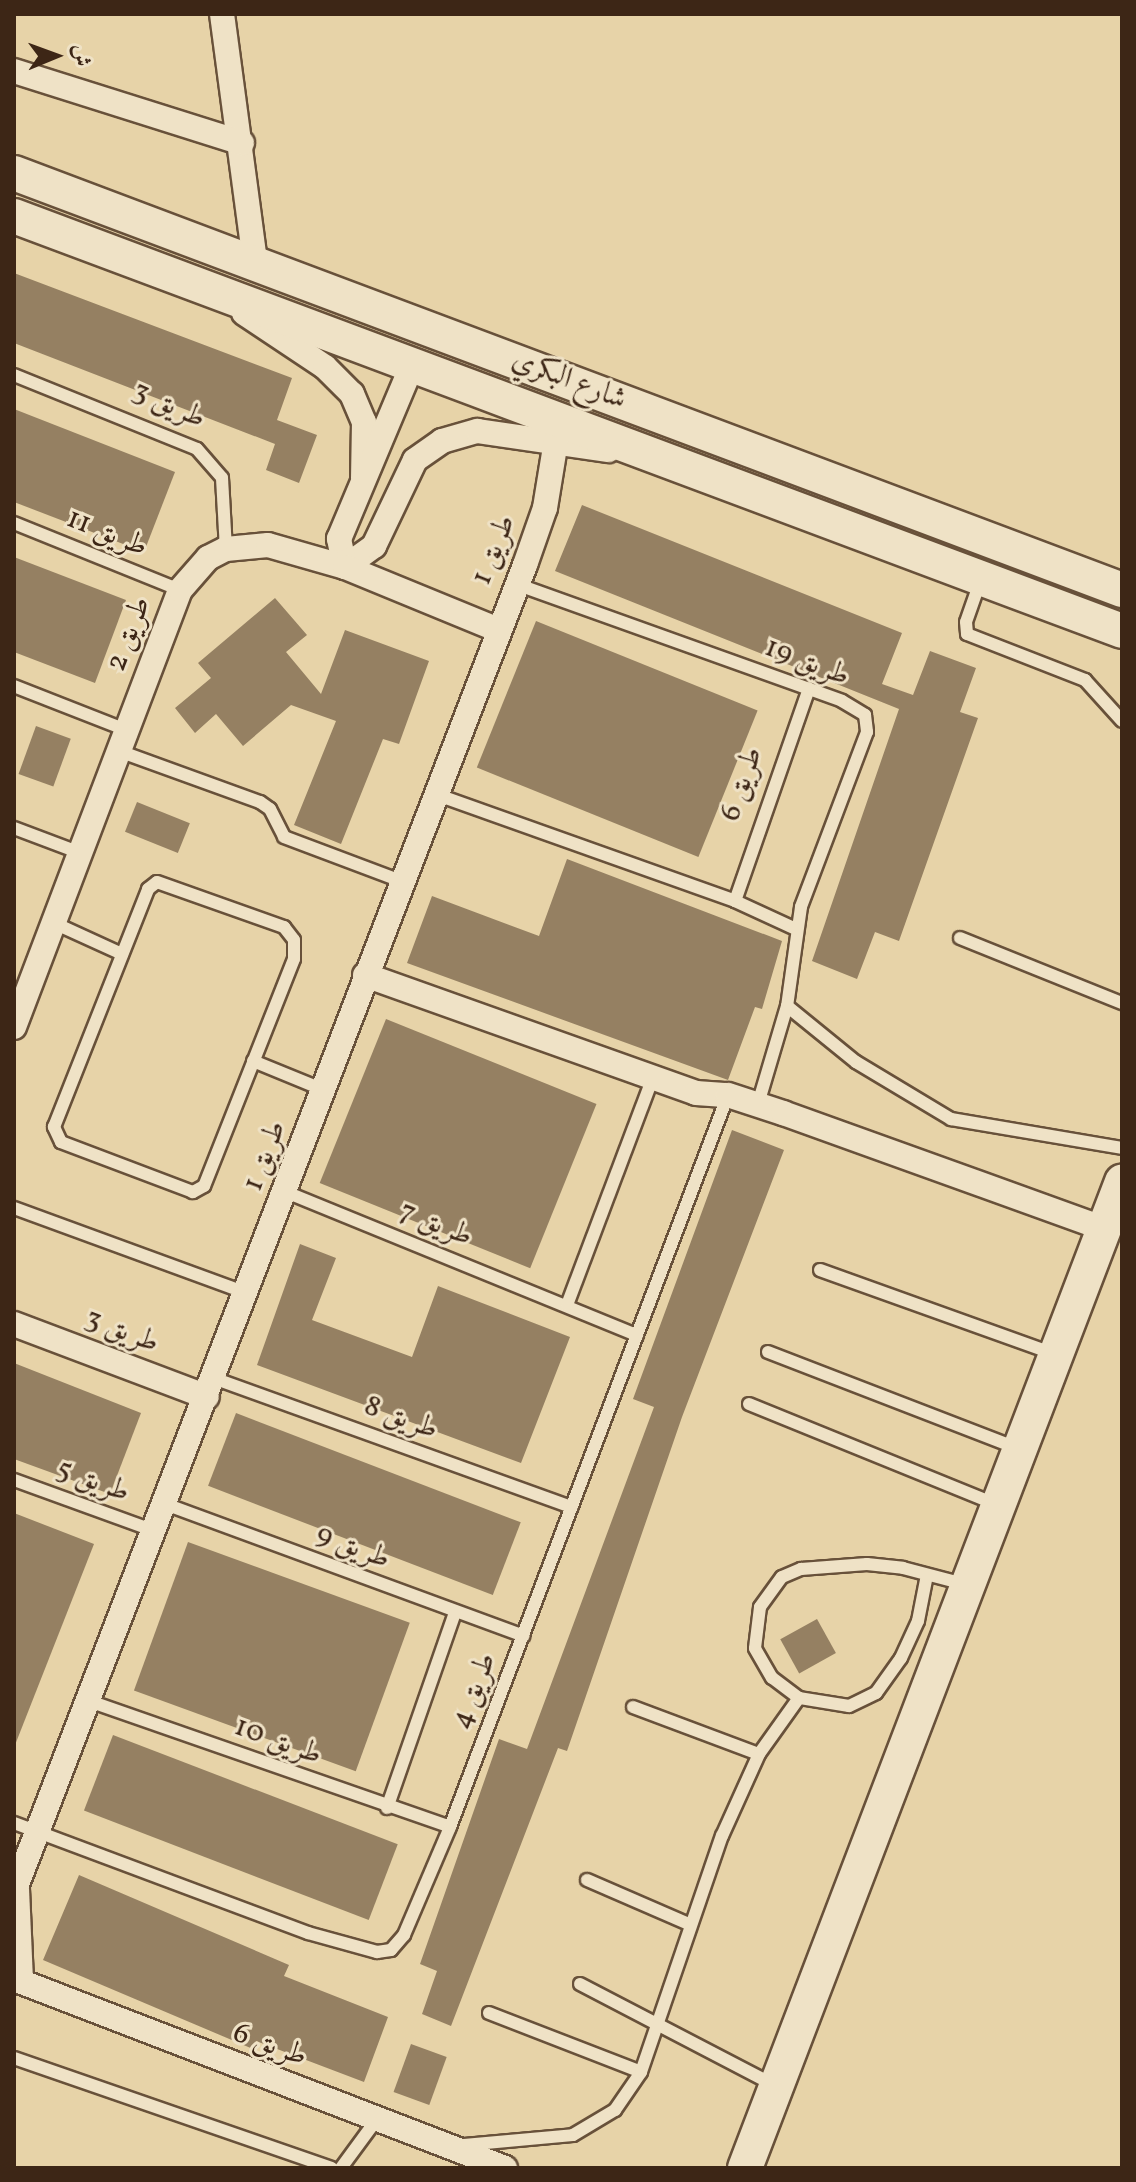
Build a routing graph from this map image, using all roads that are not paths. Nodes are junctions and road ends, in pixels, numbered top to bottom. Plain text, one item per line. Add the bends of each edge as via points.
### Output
1 (222, 14) edge
2 (14, 71) edge
3 (242, 143) junction
4 (14, 173) edge
5 (14, 216) edge
6 (255, 261) junction
7 (218, 296) junction
8 (411, 368) junction
9 (14, 375) edge
10 (633, 405) junction
11 (556, 441) junction
12 (657, 458) junction
13 (363, 478) junction
14 (14, 523) edge
15 (226, 549) junction
16 (345, 567) junction
17 (1064, 567) junction
18 (981, 579) junction
19 (1122, 579) edge
20 (516, 584) junction
21 (180, 590) junction
22 (1122, 590) edge
23 (1040, 601) junction
24 (496, 629) junction
25 (1122, 631) edge
26 (1122, 651) edge
27 (14, 686) edge
28 (809, 689) junction
29 (1122, 721) edge
30 (123, 740) junction
31 (433, 794) junction
32 (14, 828) edge
33 (80, 853) junction
34 (401, 881) junction
35 (735, 901) junction
36 (54, 923) junction
37 (796, 929) junction
38 (960, 938) dead end
39 (122, 954) junction
40 (365, 975) junction
41 (19, 996) edge
42 (1122, 1003) edge
43 (787, 1006) junction
44 (14, 1027) edge
45 (253, 1061) junction
46 (653, 1077) junction
47 (324, 1090) junction
48 (728, 1095) junction
49 (757, 1107) junction
50 (1122, 1148) edge
51 (1122, 1182) edge
52 (286, 1192) junction
53 (14, 1208) edge
54 (1106, 1229) junction
55 (820, 1270) dead end
56 (246, 1293) junction
57 (567, 1305) junction
58 (14, 1324) edge
59 (637, 1335) junction
60 (768, 1352) dead end
61 (1058, 1355) junction
62 (210, 1388) junction
63 (749, 1404) dead end
64 (1022, 1450) junction
65 (14, 1480) edge
66 (165, 1504) junction
67 (1001, 1506) junction
68 (572, 1507) junction
69 (155, 1531) junction
70 (927, 1575) junction
71 (971, 1586) junction
72 (455, 1613) junction
73 (523, 1636) junction
74 (799, 1698) junction
75 (89, 1701) junction
76 (633, 1707) dead end
77 (759, 1754) junction
78 (387, 1808) junction
79 (14, 1823) edge
80 (450, 1827) junction
81 (39, 1832) junction
82 (587, 1880) dead end
83 (15, 1891) edge
84 (691, 1925) junction
85 (17, 1980) edge
86 (580, 1984) dead end
87 (489, 2013) dead end
88 (659, 2022) junction
89 (14, 2058) edge
90 (641, 2072) junction
91 (777, 2086) junction
92 (377, 2119) junction
93 (445, 2145) junction
94 (331, 2168) edge
95 (341, 2168) edge
96 (505, 2168) edge
97 (745, 2168) edge

1 - 3 street
2 - 3 street
3 - 6 street
4 - 6 main road, شارع البكري
5 - 7 main road, شارع البكري
6 - 10 main road, شارع البكري
7 - 8 main road, شارع البكري
7 - 13 street via 325,367 352,394 364,422
8 - 10 main road via 429,354 446,352 552,391
8 - 12 main road, شارع البكري
8 - 13 street
9 - 15 lane, طريق 3 via 197,449 222,478
10 - 17 main road, شارع البكري
11 - 12 street
11 - 16 street via 478,431 442,441 415,460 374,546
11 - 20 street, طريق 1 via 545,508
12 - 18 main road, شارع البكري
13 - 16 street via 339,539
14 - 21 lane, طريق 11
15 - 16 street via 268,545
15 - 21 street, طريق 2 via 208,558
16 - 24 street
17 - 19 main road
17 - 22 main road, شارع البكري
18 - 23 main road, شارع البكري
18 - 29 lane via 967,634 1085,680
20 - 24 street, طريق 1
20 - 28 lane, طريق 19
21 - 30 street, طريق 2
23 - 25 main road, شارع البكري
23 - 26 main road
24 - 31 street, طريق 1
27 - 30 lane
28 - 35 lane, طريق 6
28 - 37 lane, طريق 19 via 865,715 867,732
30 - 33 street, طريق 2
30 - 34 lane via 260,802 270,809 284,837
31 - 34 street, طريق 1
31 - 35 lane
32 - 33 lane
33 - 36 street, طريق 2
34 - 40 street, طريق 1
35 - 37 lane
36 - 39 lane
36 - 41 street, طريق 2
37 - 43 lane, طريق 19
38 - 42 lane
39 - 45 lane via 148,889 157,882 291,933 294,959
39 - 45 lane via 57,1118 61,1142 183,1191 200,1190
40 - 46 street
40 - 47 street, طريق 1
41 - 44 street, طريق 2
43 - 49 lane, طريق 19
43 - 50 lane via 856,1062 951,1119
45 - 47 lane
46 - 48 street via 696,1093
46 - 57 lane
47 - 52 street, طريق 1
48 - 49 street
48 - 59 lane, طريق 4
49 - 54 street
51 - 54 main road
52 - 56 street, طريق 1
52 - 57 lane, طريق 7
53 - 56 lane
54 - 61 main road
55 - 61 lane
56 - 62 street, طريق 1
57 - 59 lane, طريق 7
58 - 62 street, طريق 3
59 - 68 lane, طريق 4
60 - 64 lane
61 - 64 main road
62 - 66 street, طريق 1
62 - 68 lane, طريق 8
63 - 67 lane
64 - 67 main road
65 - 69 lane, طريق 5
66 - 69 street, طريق 1
66 - 72 lane, طريق 9
67 - 71 main road
68 - 73 lane, طريق 4
69 - 75 street, طريق 1
70 - 71 lane
70 - 74 lane via 912,1633 876,1693 849,1706
70 - 74 lane via 867,1564 801,1569 782,1577 760,1607 755,1648 772,1678
71 - 91 main road
72 - 73 lane, طريق 9
72 - 78 lane
73 - 80 lane, طريق 4
74 - 77 lane
75 - 78 lane, طريق 10
75 - 81 street, طريق 1
76 - 77 lane
77 - 84 lane via 722,1836
78 - 80 lane, طريق 10
79 - 81 lane
80 - 81 lane, طريق 4 via 404,1935 391,1950 377,1952 308,1933
81 - 83 street, طريق 1
82 - 84 lane
83 - 85 street, طريق 1
84 - 88 lane
85 - 92 street, طريق 6
86 - 88 lane
87 - 90 lane
88 - 90 lane
88 - 91 lane
89 - 94 lane
90 - 93 lane via 615,2110 573,2135
91 - 97 main road
92 - 93 street, طريق 6
92 - 95 lane
93 - 96 street, طريق 6

